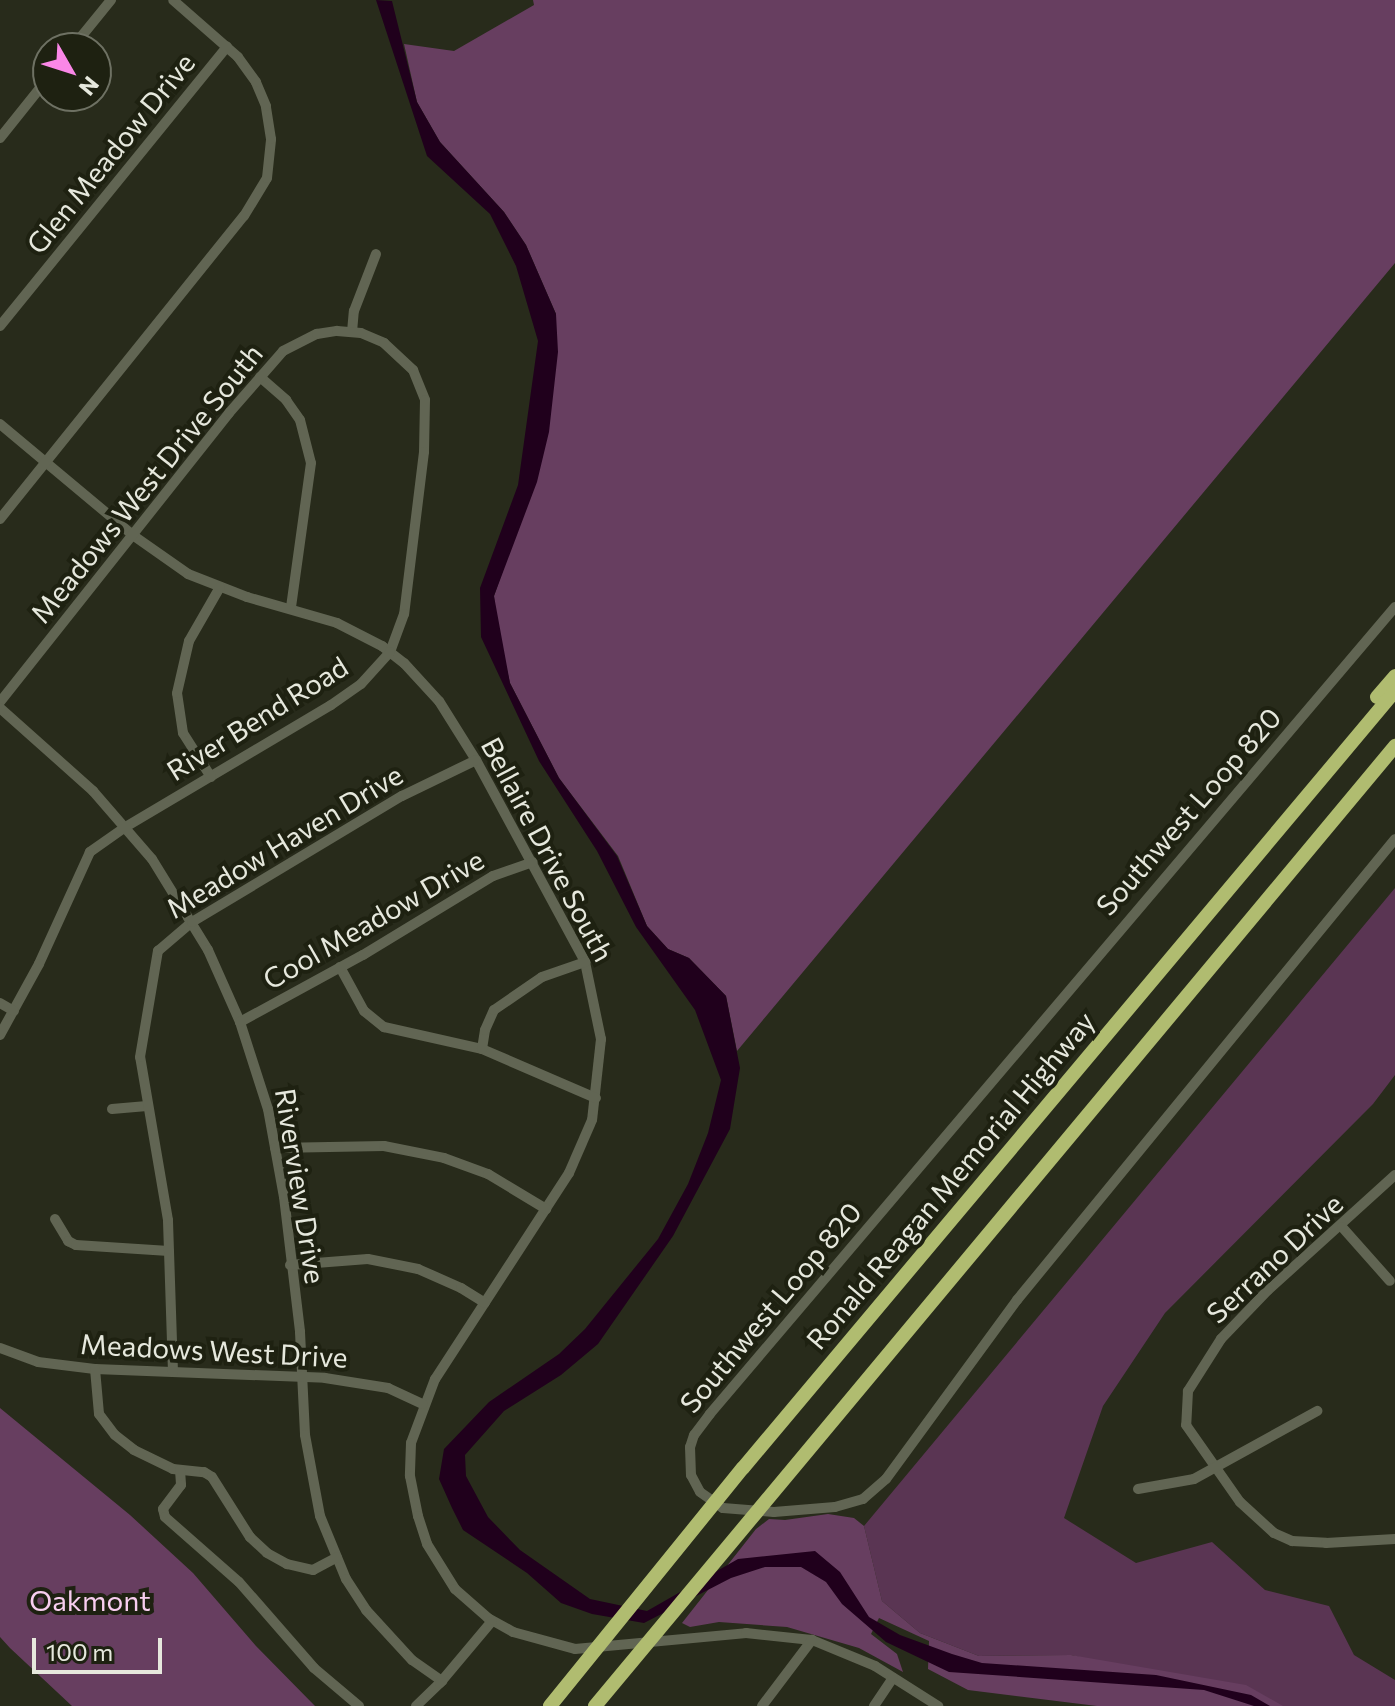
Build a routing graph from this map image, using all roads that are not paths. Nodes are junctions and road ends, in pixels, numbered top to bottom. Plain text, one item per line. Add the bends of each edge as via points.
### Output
1 (111, 0) edge
2 (173, 0) edge
3 (85, 32) edge
4 (227, 47) junction
5 (32, 98) edge
6 (0, 138) edge
7 (376, 254) dead end
8 (0, 326) edge
9 (352, 332) junction
10 (260, 377) junction
11 (0, 424) edge
12 (45, 464) junction
13 (0, 519) edge
14 (134, 536) junction
15 (220, 587) junction
16 (291, 607) junction
17 (1395, 607) edge
18 (390, 652) junction
19 (1395, 676) edge
20 (1395, 691) edge
21 (0, 705) edge
22 (1370, 721) junction
23 (1395, 746) edge
24 (476, 760) junction
25 (211, 777) junction
26 (124, 828) junction
27 (1395, 839) edge
28 (533, 862) junction
29 (192, 922) junction
30 (585, 962) junction
31 (340, 967) junction
32 (0, 1003) edge
33 (14, 1011) junction
34 (240, 1022) junction
35 (0, 1035) edge
36 (482, 1049) junction
37 (596, 1098) junction
38 (147, 1106) junction
39 (112, 1109) dead end
40 (275, 1148) junction
41 (1395, 1175) edge
42 (546, 1209) junction
43 (55, 1219) dead end
44 (1342, 1227) junction
45 (169, 1251) junction
46 (290, 1265) junction
47 (1390, 1281) dead end
48 (485, 1303) junction
49 (0, 1348) edge
50 (95, 1369) junction
51 (173, 1372) junction
52 (303, 1377) junction
53 (423, 1404) junction
54 (1317, 1411) dead end
55 (1214, 1468) junction
56 (180, 1470) junction
57 (1138, 1489) dead end
58 (1395, 1539) edge
59 (337, 1557) junction
60 (492, 1621) junction
61 (812, 1640) junction
62 (893, 1678) junction
63 (442, 1681) junction
64 (553, 1702) edge
65 (359, 1706) edge
66 (416, 1706) edge
67 (595, 1706) edge
68 (762, 1706) edge
69 (874, 1706) edge
70 (938, 1706) edge

1 - 3 street
2 - 4 street
4 - 8 street, Glen Meadow Drive
4 - 12 street via 248,69 266,106 271,139 267,178 244,216
5 - 6 street
7 - 9 street via 354,311
9 - 10 street, Meadows West Drive South via 301,339
9 - 18 street, River Bend Road via 372,337 399,355 421,384 427,414 404,614
10 - 14 street, Meadows West Drive South
10 - 16 street via 300,420 311,463
11 - 12 street, Bellaire Drive South
12 - 13 street
12 - 14 street, Bellaire Drive South
14 - 15 street, Bellaire Drive South via 188,574
14 - 21 street, Meadows West Drive South
15 - 16 street, Bellaire Drive South
15 - 25 street via 189,641 177,693 183,733
16 - 18 street, Bellaire Drive South via 356,631
17 - 27 street, Southwest Loop 820 via 710,1414 694,1435 689,1460 700,1492 723,1508 774,1512 863,1499 886,1479 1017,1300
18 - 24 street, Bellaire Drive South via 427,685
18 - 25 street, River Bend Road via 361,684 331,705
19 - 22 highway via 1374,702
20 - 22 highway, Ronald Reagan Memorial Highway
21 - 26 street, Riverview Drive via 93,791
22 - 64 highway, Ronald Reagan Memorial Highway
23 - 67 highway
24 - 28 street, Bellaire Drive South
24 - 29 street, Meadow Haven Drive via 402,796
25 - 26 street, River Bend Road
26 - 29 street, Riverview Drive via 152,859
26 - 33 street, River Bend Road via 85,861
28 - 30 street, Bellaire Drive South
28 - 31 street, Cool Meadow Drive via 493,876
29 - 34 street, Riverview Drive
29 - 38 street, Meadow Haven Drive via 165,943 155,960 140,1057
30 - 36 street via 542,977 494,1010
30 - 37 street, Bellaire Drive South via 601,1039
31 - 34 street, Cool Meadow Drive
31 - 36 street via 374,1022 399,1033
32 - 33 street
33 - 35 street, River Bend Road
34 - 40 street, Riverview Drive
36 - 37 street
37 - 42 street, Bellaire Drive South via 577,1158
38 - 39 street
38 - 45 street, Meadow Haven Drive
40 - 42 street via 384,1146 444,1158 496,1178
40 - 46 street, Riverview Drive
41 - 44 street, Serrano Drive
42 - 48 street, Bellaire Drive South
43 - 45 street via 76,1245
44 - 47 street
44 - 55 street, Serrano Drive via 1238,1320 1198,1371 1188,1391 1186,1425
45 - 51 street, Meadow Haven Drive
46 - 48 street via 368,1259 418,1269
46 - 52 street, Riverview Drive
48 - 53 street, Bellaire Drive South
49 - 50 street, Meadows West Drive via 38,1362
50 - 51 street, Meadows West Drive
50 - 56 street via 96,1403 105,1424 134,1450
51 - 52 street, Meadows West Drive
52 - 53 street, Meadows West Drive via 388,1388
52 - 59 street, Riverview Drive via 312,1481
53 - 60 street, Bellaire Drive South via 410,1462 418,1516 427,1544 455,1589
54 - 55 street
55 - 57 street via 1194,1479
55 - 58 street, Serrano Drive via 1266,1527 1292,1541
56 - 59 street via 212,1477 250,1537 267,1553 313,1570
56 - 65 street via 181,1485 163,1509 165,1517 239,1582 314,1668
59 - 63 street, Riverview Drive via 366,1610 412,1660
60 - 61 street, Bellaire Drive South via 575,1649 773,1634
60 - 63 street
61 - 62 street, Bellaire Drive South
61 - 68 street
62 - 69 street
62 - 70 street
63 - 66 street

